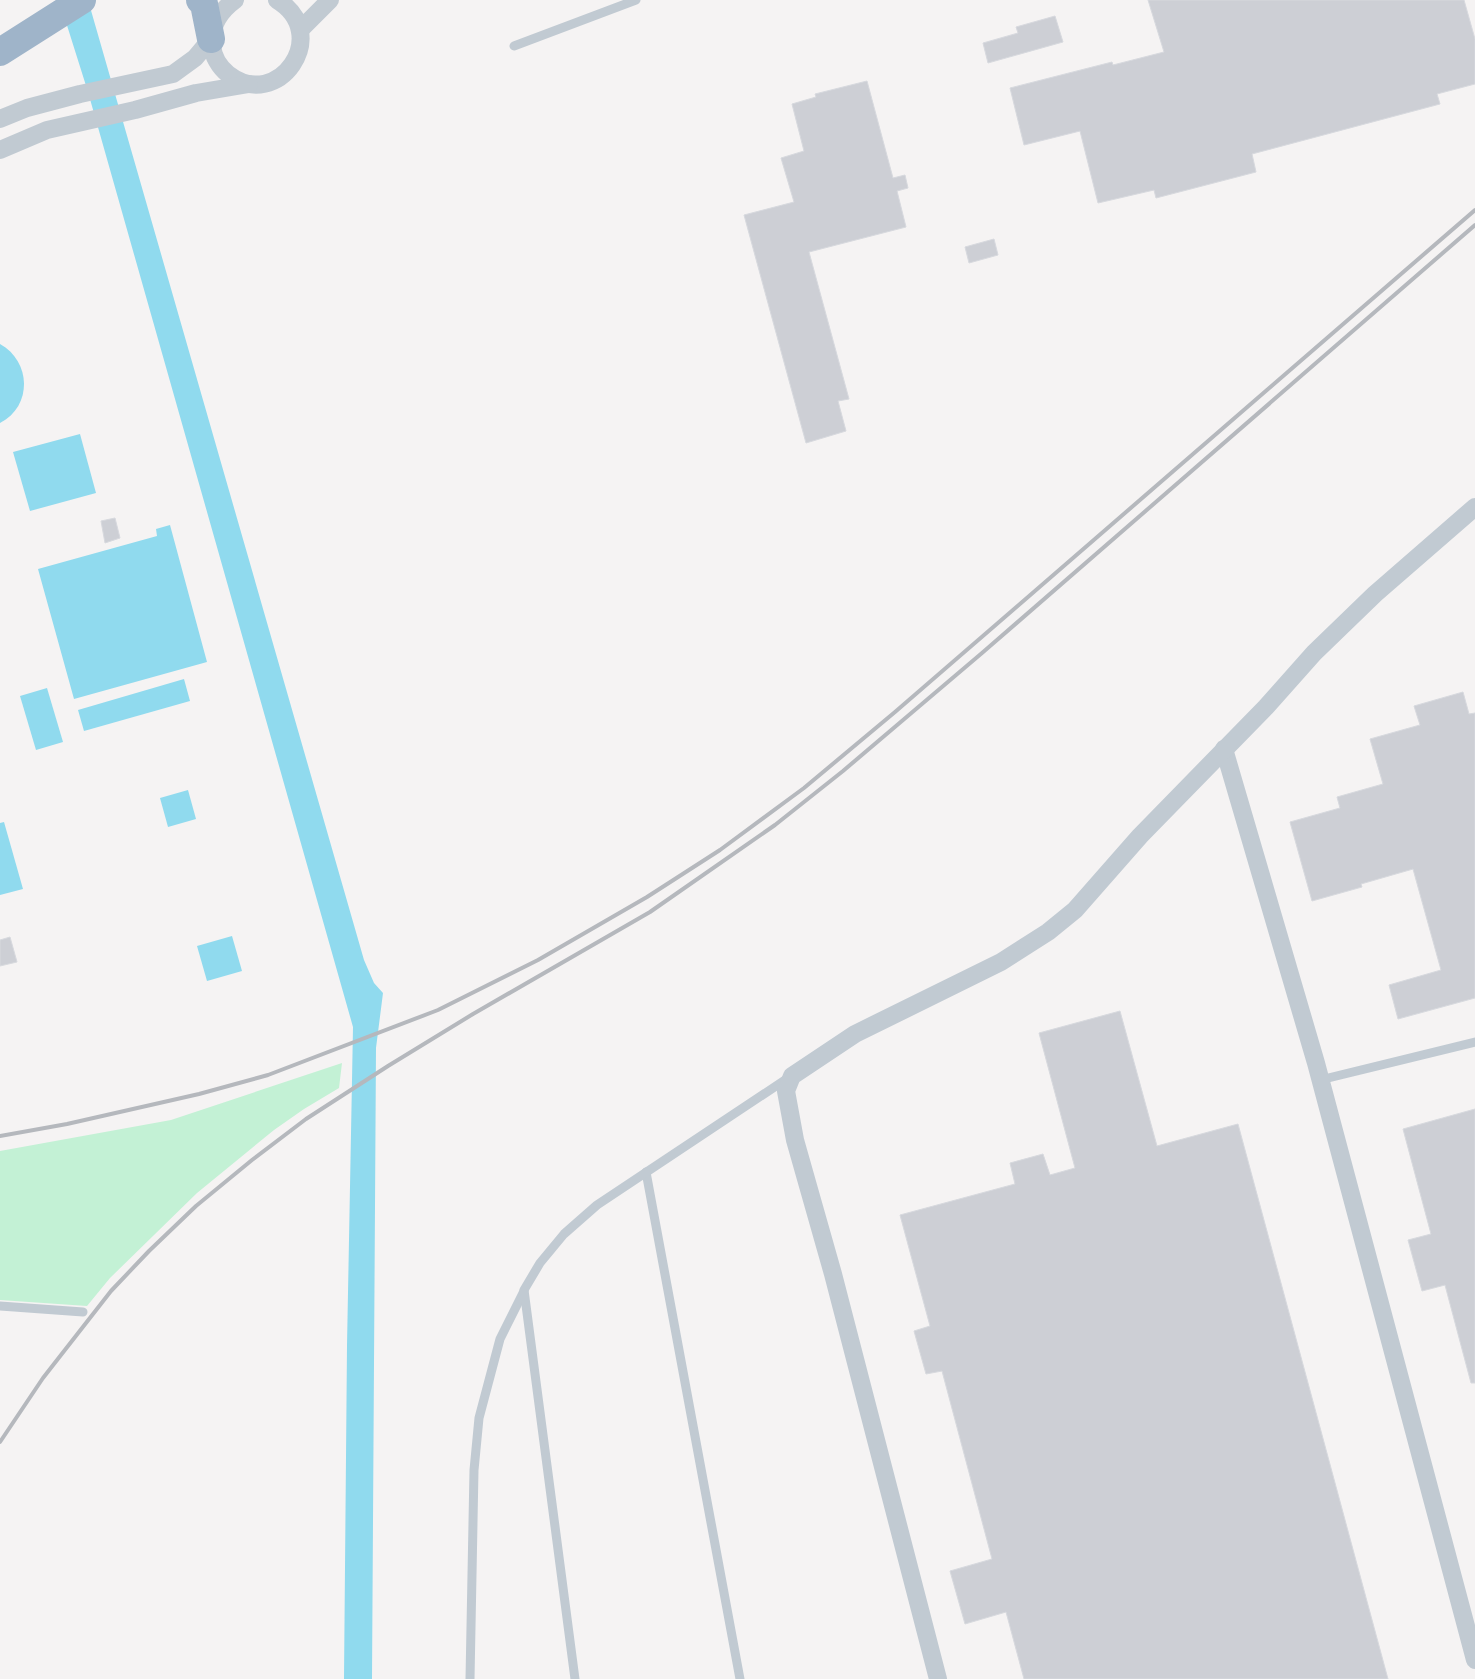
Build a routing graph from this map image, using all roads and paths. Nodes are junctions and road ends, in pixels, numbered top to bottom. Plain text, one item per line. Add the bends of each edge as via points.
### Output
1 (82, 0) edge
2 (200, 0) edge
3 (235, 0) edge
4 (277, 0) edge
5 (330, 0) edge
6 (636, 0) edge
7 (300, 30) junction
8 (211, 39) junction
9 (514, 46) dead end
10 (0, 52) edge
11 (249, 84) junction
12 (0, 119) edge
13 (0, 150) edge
14 (1475, 506) edge
15 (1224, 749) junction
16 (1475, 1042) edge
17 (792, 1076) junction
18 (1320, 1080) junction
19 (646, 1172) junction
20 (524, 1290) junction
21 (0, 1306) edge
22 (83, 1312) dead end
23 (1475, 1660) edge
24 (470, 1679) edge
25 (575, 1679) edge
26 (740, 1679) edge
27 (938, 1679) edge

1 - 10 highway
2 - 8 highway via 204,4
3 - 8 street via 218,16
4 - 7 street via 288,8
5 - 7 street
6 - 9 lane
7 - 11 street via 299,53 287,72 268,83
8 - 11 street via 212,51 224,72
8 - 12 street via 195,58 173,74 80,94
11 - 13 street via 196,93 47,130
14 - 15 street via 1314,653
15 - 17 street via 1140,836 1075,910 1048,932 1001,962 855,1034
15 - 18 street
16 - 18 lane
17 - 19 lane
17 - 27 street via 786,1091 795,1140 834,1274
18 - 23 street
19 - 20 lane via 597,1205 564,1234 540,1263
19 - 26 lane
20 - 24 lane via 500,1339 480,1418 474,1470
20 - 25 lane
21 - 22 lane

